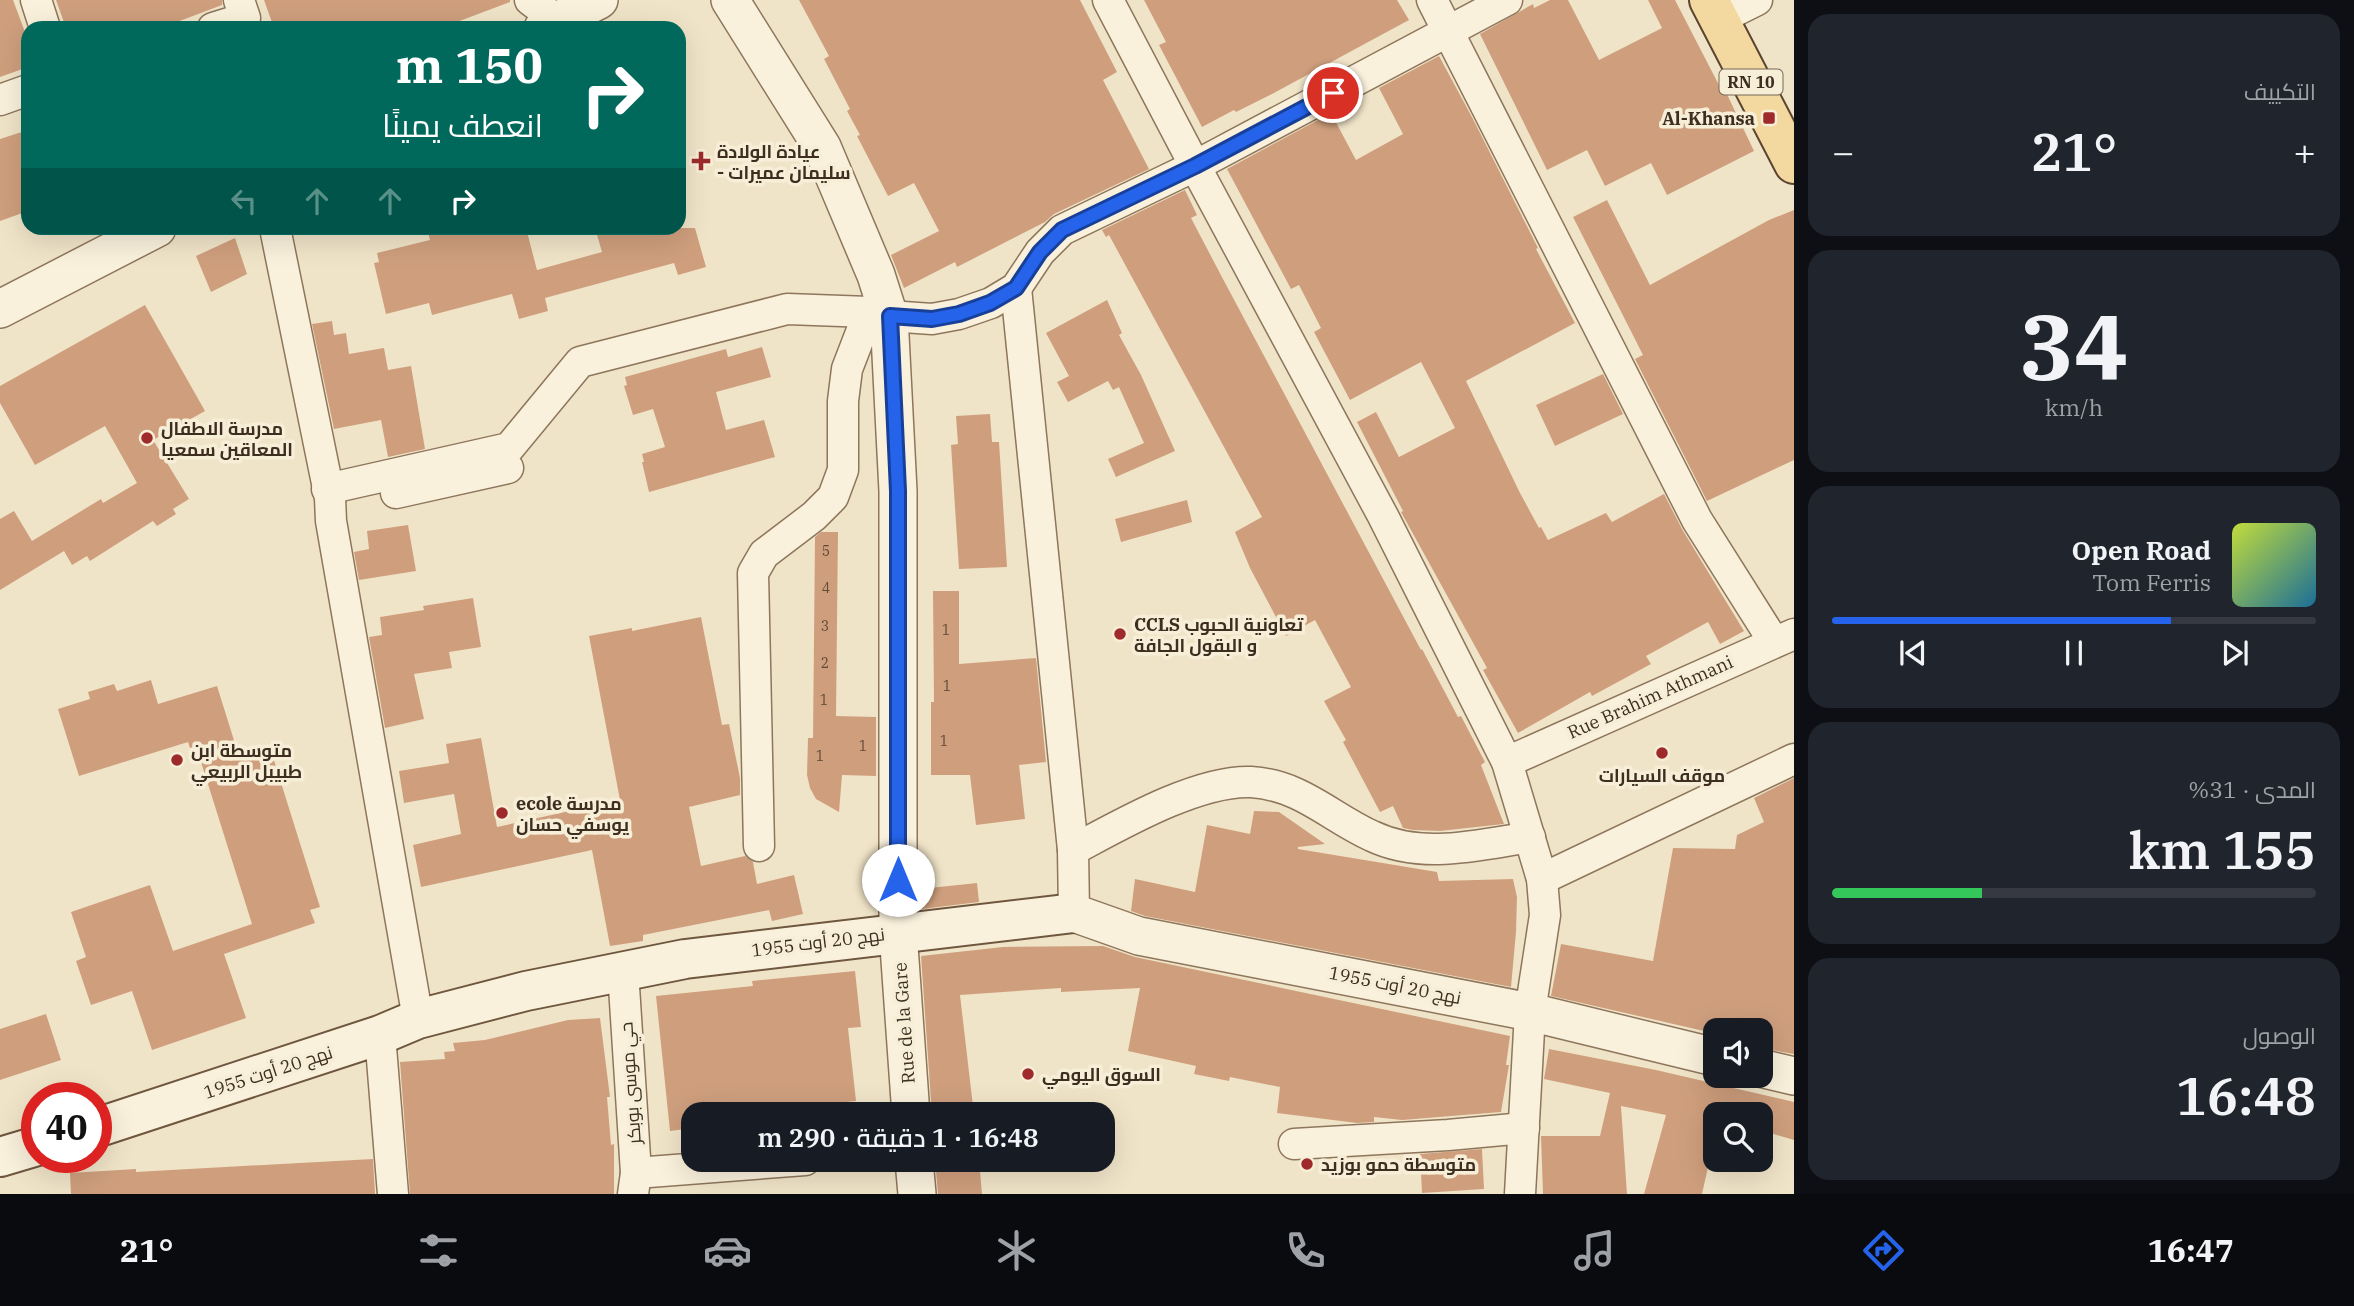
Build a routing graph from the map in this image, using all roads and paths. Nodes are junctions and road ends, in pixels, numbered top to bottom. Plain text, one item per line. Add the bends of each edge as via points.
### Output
1 (36, 0) edge
2 (599, 0) edge
3 (730, 0) edge
4 (1108, 0) edge
5 (1432, 0) edge
6 (1507, 0) edge
7 (1757, 0) edge
8 (1714, 10) edge
9 (543, 16) edge
10 (43, 21) edge
11 (1448, 32) junction
12 (21, 92) edge
13 (0, 100) edge
14 (1794, 164) edge
15 (1195, 166) junction
16 (143, 235) edge
17 (276, 235) edge
18 (1016, 288) junction
19 (0, 309) edge
20 (879, 314) junction
21 (329, 498) junction
22 (1784, 638) edge
23 (1794, 760) edge
24 (1507, 762) junction
25 (1530, 837) junction
26 (759, 846) dead end
27 (1073, 850) junction
28 (1542, 879) junction
29 (1074, 913) junction
30 (898, 932) junction
31 (623, 971) junction
32 (1530, 1012) junction
33 (418, 1018) junction
34 (380, 1035) junction
35 (1703, 1054) edge
36 (1773, 1071) edge
37 (1794, 1076) edge
38 (910, 1102) edge
39 (112, 1123) edge
40 (1524, 1128) junction
41 (1294, 1144) dead end
42 (21, 1151) edge
43 (0, 1157) edge
44 (723, 1172) edge
45 (915, 1172) edge
46 (648, 1183) edge
47 (393, 1194) edge
48 (917, 1194) edge
49 (1520, 1194) edge

1 - 10 street
2 - 9 street
3 - 20 street, Rue de la Gare via 822,147 876,275
4 - 15 street
5 - 11 street
6 - 11 street
7 - 8 street
8 - 14 main road, RN 10
11 - 15 street
11 - 22 street via 1697,520
12 - 13 street
15 - 18 street via 1062,230 1040,252
15 - 24 street via 1383,516
16 - 19 street
17 - 21 street
18 - 20 street via 959,314 932,319
18 - 27 street
20 - 21 street via 788,309 580,362 509,447
20 - 26 street via 847,369 843,470 832,497 764,554 753,573
20 - 30 street, Rue de la Gare via 898,491
21 - 33 street
22 - 24 street, Rue Brahim Athmani
23 - 28 street
24 - 25 street
25 - 27 street via 1443,850 1404,847 1373,837 1278,785 1249,782 1181,797
25 - 28 street
27 - 29 street
28 - 32 street via 1545,915
29 - 30 main road, نهج 20 أوت 1955
29 - 32 street, نهج 20 أوت 1955 via 1139,936
30 - 31 main road, نهج 20 أوت 1955
30 - 38 street, Rue de la Gare
31 - 33 main road, نهج 20 أوت 1955
31 - 46 street, حي موسى بوبكر
32 - 35 street, نهج 20 أوت 1955
32 - 40 street
33 - 34 main road, نهج 20 أوت 1955
34 - 39 main road, نهج 20 أوت 1955
34 - 47 street
36 - 37 street
40 - 41 street
40 - 49 street
42 - 43 main road
44 - 46 street
45 - 48 street

